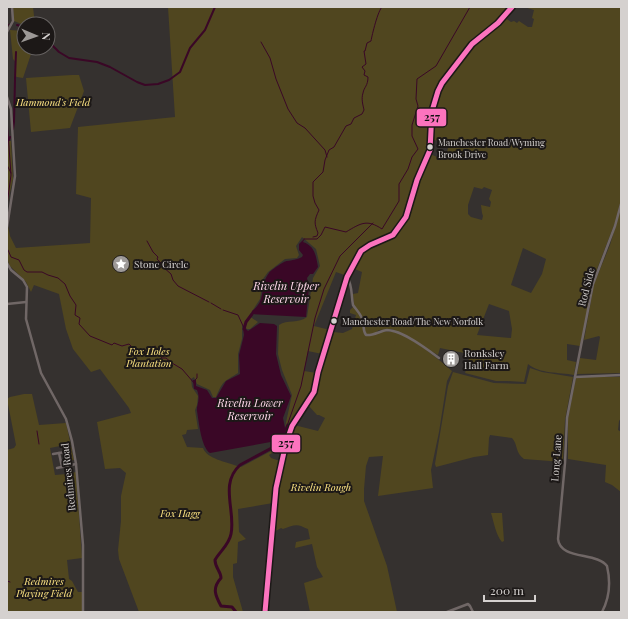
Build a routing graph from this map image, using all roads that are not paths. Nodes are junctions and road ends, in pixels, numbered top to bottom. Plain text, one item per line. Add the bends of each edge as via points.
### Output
1 (12, 7) edge
2 (512, 7) edge
3 (7, 32) edge
4 (7, 97) edge
5 (621, 204) edge
6 (7, 227) edge
7 (7, 263) edge
8 (347, 278) junction
9 (26, 302) junction
10 (7, 304) edge
11 (439, 358) dead end
12 (621, 375) edge
13 (575, 377) junction
14 (65, 452) dead end
15 (60, 453) junction
16 (53, 454) dead end
17 (76, 464) junction
18 (62, 467) junction
19 (57, 468) dead end
20 (84, 612) edge
21 (265, 612) edge
22 (447, 612) edge
23 (473, 612) edge
24 (602, 612) edge

1 - 3 street via 13,21
2 - 8 main road via 498,23 472,44 441,86 432,111 430,150 406,216 393,235 361,251
4 - 6 street via 11,109 15,176
5 - 13 street, Rod Side via 593,284
7 - 9 street, Redmires Road via 26,285
8 - 11 street via 350,281 353,306 361,314 366,335 387,330 395,332
8 - 21 main road via 313,396 292,426 286,443 276,488
9 - 10 street
9 - 17 street, Redmires Road via 26,321 41,373 68,422
12 - 13 street
13 - 24 street, Long Lane via 567,418 558,542 564,550 601,561 607,566 610,587
14 - 15 street
15 - 16 street
15 - 18 street
17 - 18 street
17 - 20 street, Redmires Road via 83,549
18 - 19 street
22 - 23 street via 469,605

